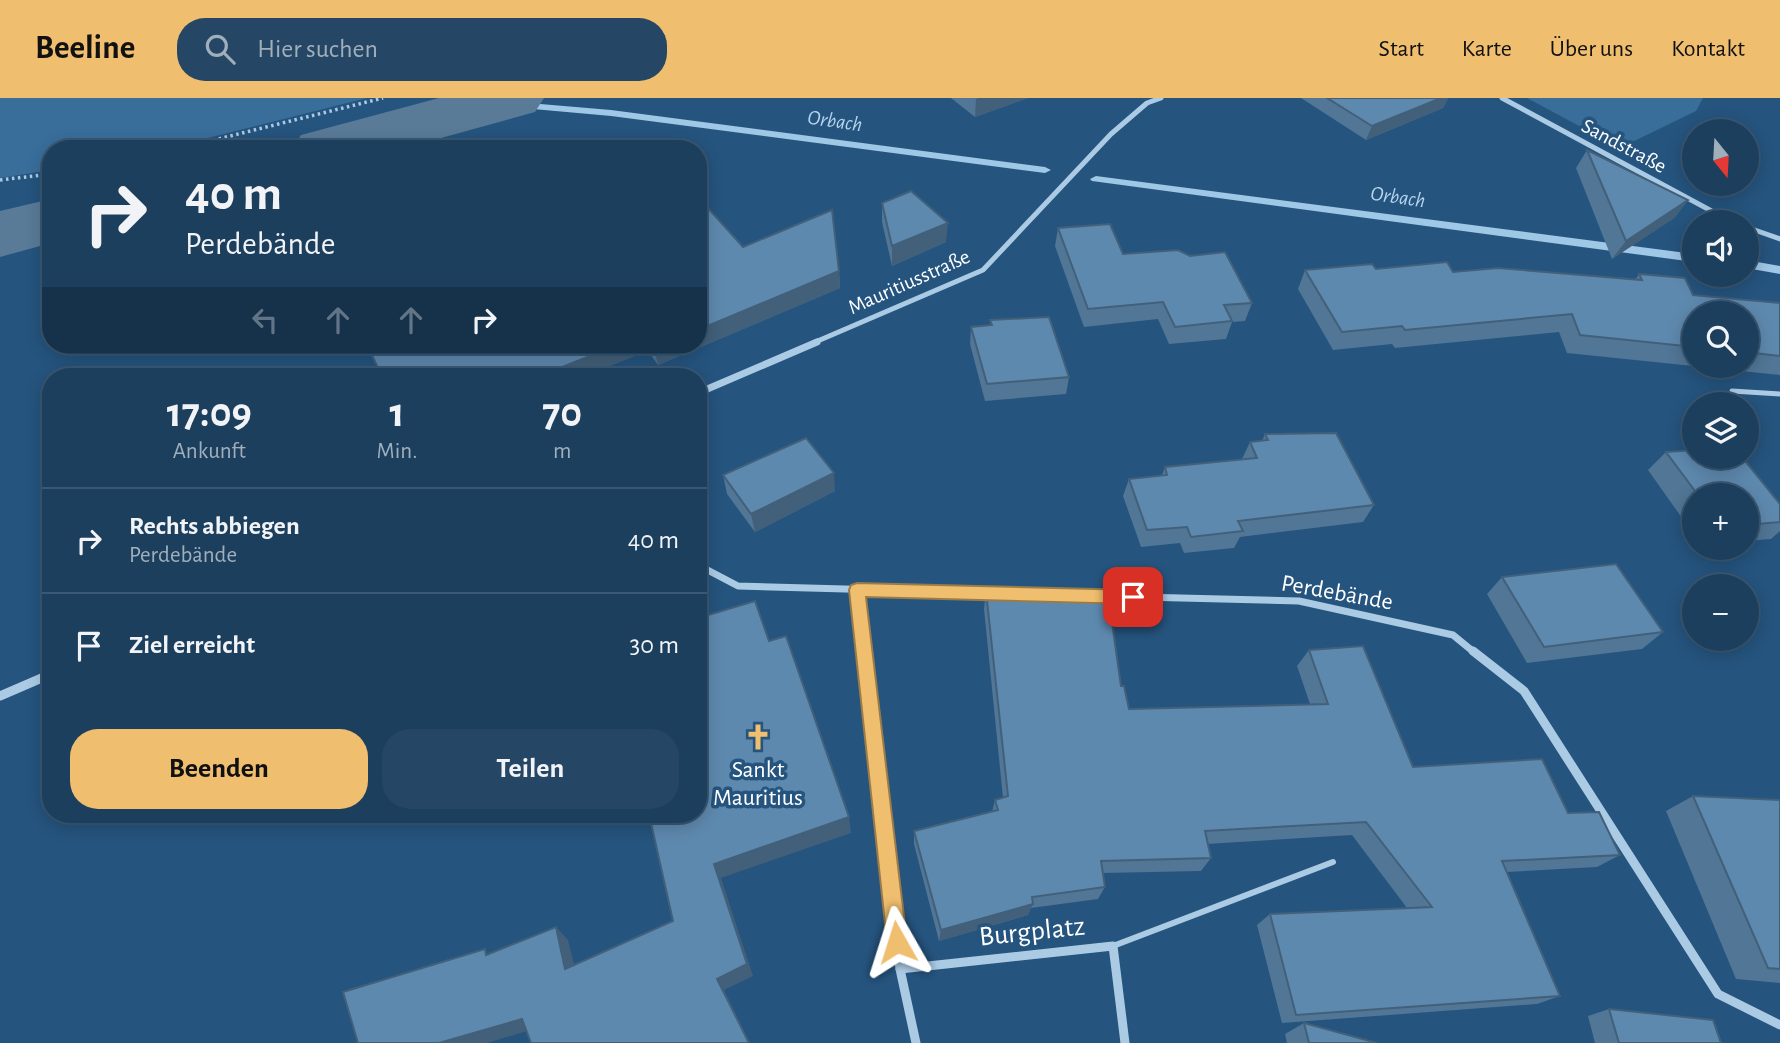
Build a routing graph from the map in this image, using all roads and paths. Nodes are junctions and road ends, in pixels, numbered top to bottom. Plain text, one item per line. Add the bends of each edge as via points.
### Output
1 (383, 98) edge
2 (1161, 98) edge
3 (1502, 98) edge
4 (214, 140) edge
5 (42, 175) edge
6 (0, 180) edge
7 (1710, 210) edge
8 (1759, 232) edge
9 (1780, 239) edge
10 (707, 389) edge
11 (1732, 391) dead end
12 (1780, 394) edge
13 (707, 570) edge
14 (857, 590) junction
15 (1009, 593) edge
16 (1092, 596) edge
17 (42, 678) edge
18 (0, 696) edge
19 (1333, 862) dead end
20 (1113, 946) junction
21 (900, 969) junction
22 (1780, 1025) edge
23 (916, 1043) edge
24 (1125, 1043) edge

1 - 4 path
2 - 10 street, Mauritiusstraße via 1147,103 1111,134 984,270
3 - 7 street, Sandstraße
5 - 6 path
8 - 9 street
11 - 12 lane
13 - 14 street via 738,586
14 - 15 street
14 - 21 street
16 - 22 street, Perdebände via 1299,601 1453,635 1524,691 1718,994
17 - 18 street
19 - 20 lane
20 - 21 street, Burgplatz
20 - 24 street, Burgplatz
21 - 23 street

